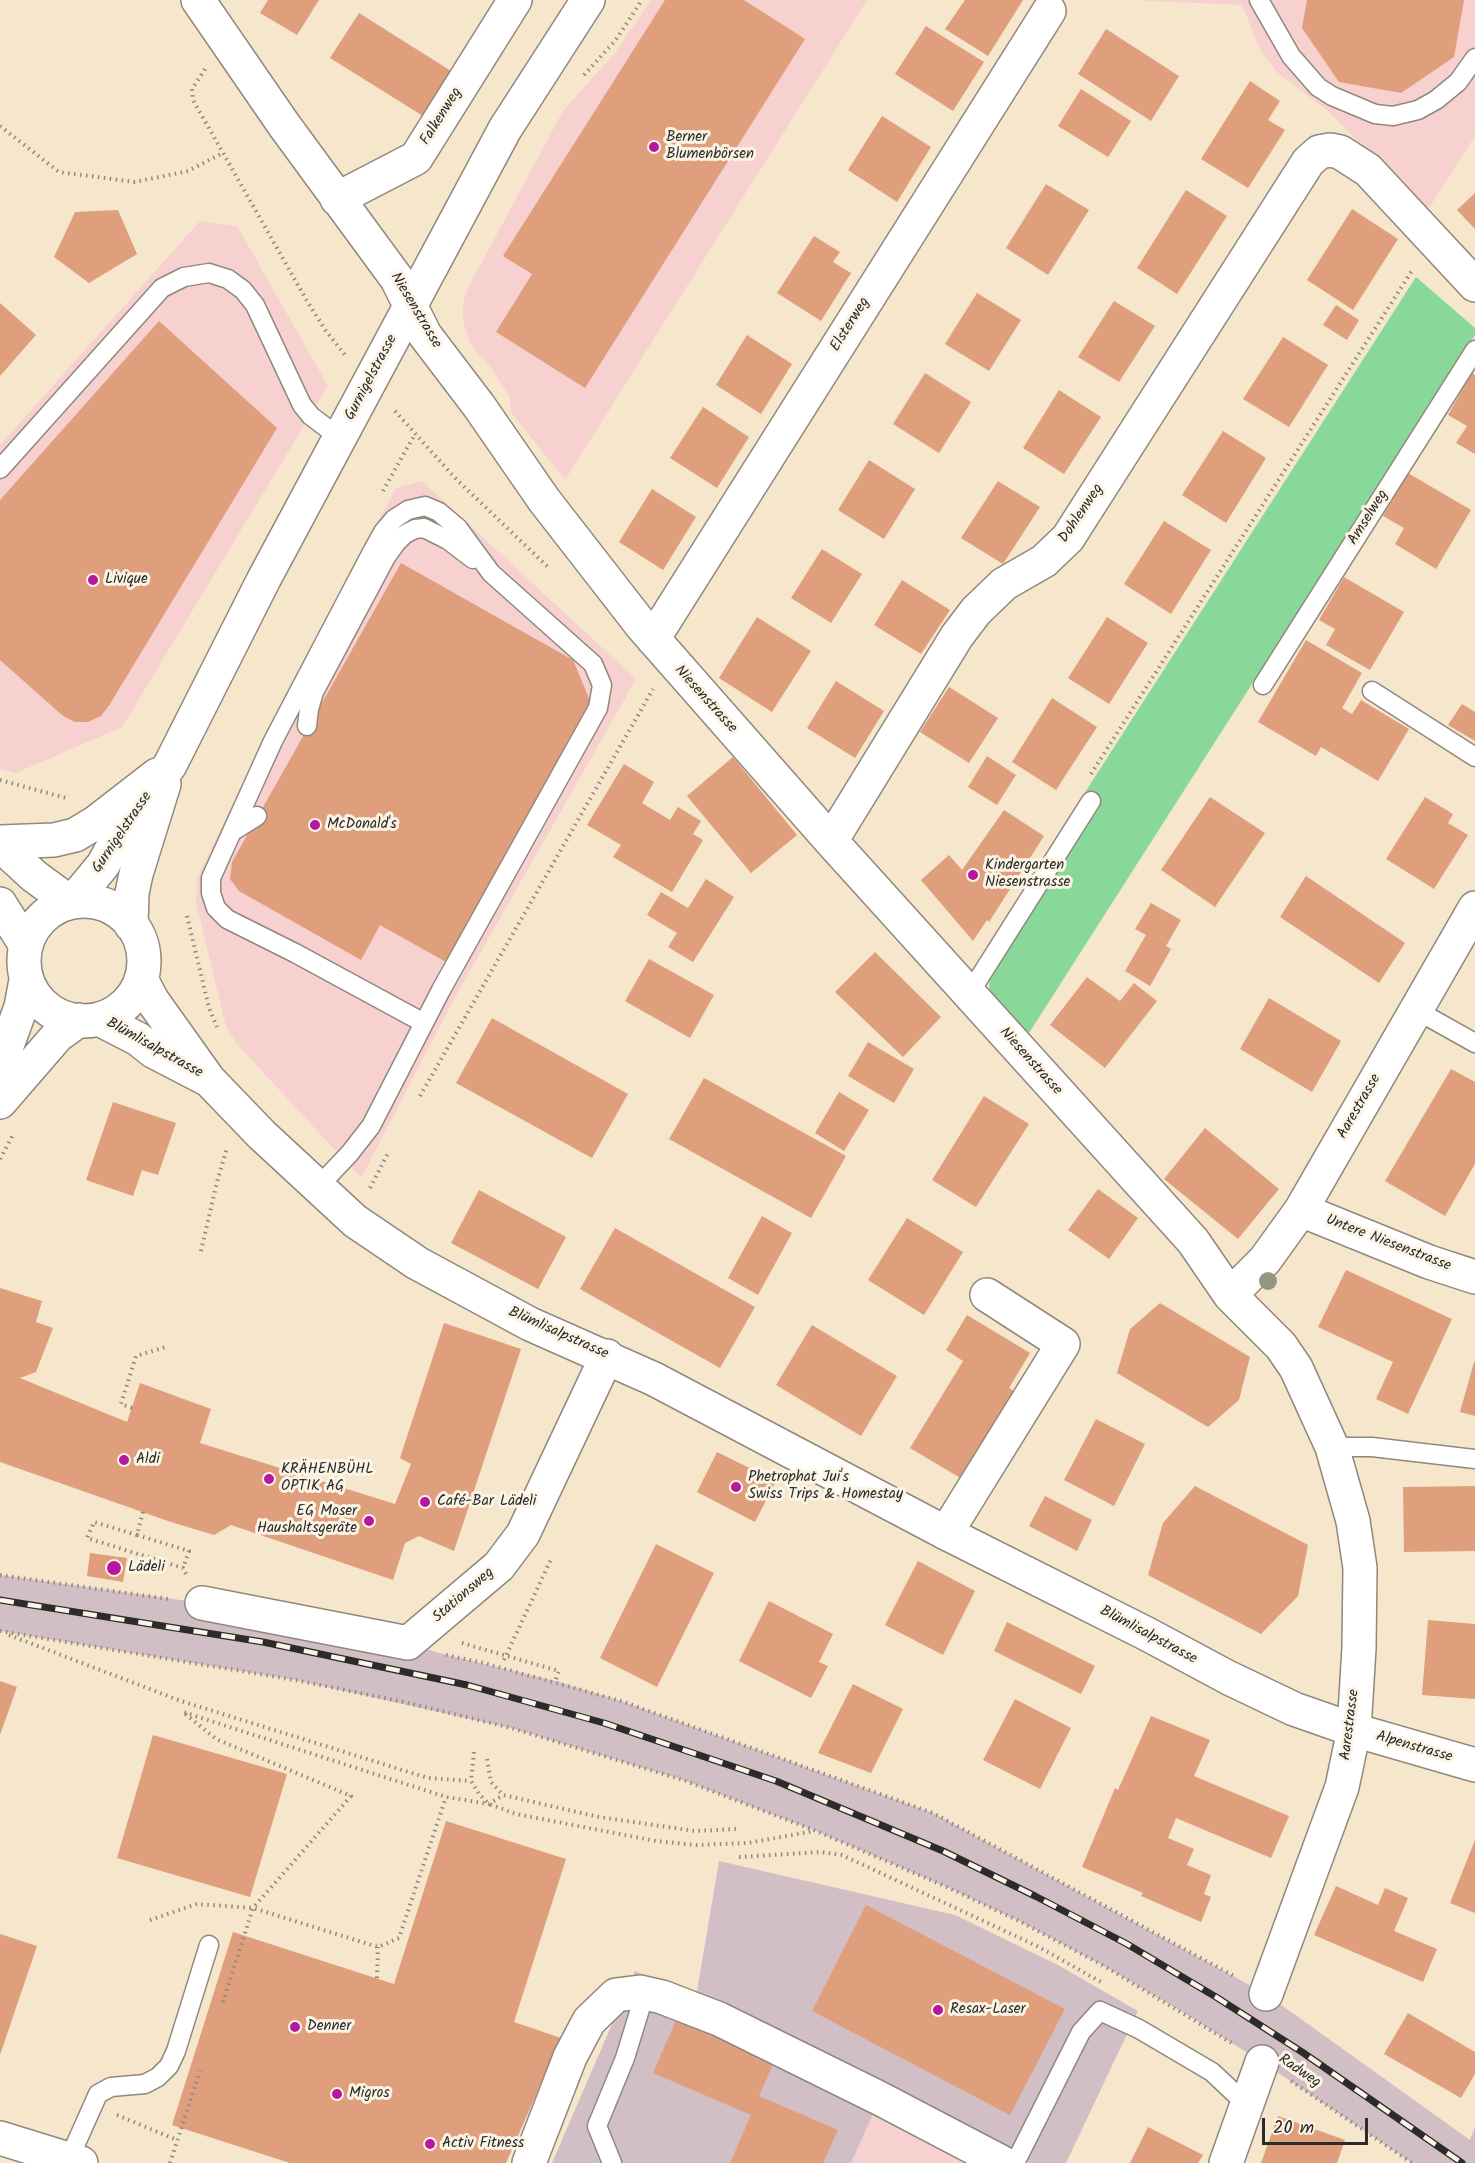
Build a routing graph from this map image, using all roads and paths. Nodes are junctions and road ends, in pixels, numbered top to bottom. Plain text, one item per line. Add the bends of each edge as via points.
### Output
1 (198, 0) edge
2 (515, 0) edge
3 (588, 0) edge
4 (642, 0) edge
5 (1259, 0) edge
6 (1049, 11) dead end
7 (226, 42) junction
8 (1475, 58) edge
9 (578, 82) dead end
10 (0, 126) edge
11 (223, 153) junction
12 (337, 199) junction
13 (1433, 238) junction
14 (1475, 285) edge
15 (411, 306) junction
16 (1475, 350) edge
17 (347, 357) dead end
18 (394, 411) dead end
19 (340, 438) junction
20 (0, 469) edge
21 (491, 573) junction
22 (555, 573) dead end
23 (661, 649) junction
24 (1263, 686) dead end
25 (1372, 691) dead end
26 (307, 726) dead end
27 (1475, 756) edge
28 (170, 765) junction
29 (0, 780) edge
30 (69, 799) dead end
31 (1087, 808) joint
32 (257, 816) dead end
33 (232, 831) junction
34 (831, 841) junction
35 (0, 844) edge
36 (71, 901) junction
37 (0, 904) edge
38 (1475, 908) edge
39 (131, 925) junction
40 (25, 944) junction
41 (141, 979) junction
42 (26, 980) junction
43 (969, 994) junction
44 (1416, 1010) junction
45 (89, 1019) junction
46 (424, 1023) junction
47 (1475, 1043) edge
48 (0, 1072) edge
49 (209, 1080) junction
50 (420, 1096) dead end
51 (238, 1110) junction
52 (9, 1114) edge
53 (390, 1149) dead end
54 (0, 1159) edge
55 (317, 1188) junction
56 (1301, 1210) junction
57 (355, 1221) junction
58 (201, 1251) dead end
59 (1475, 1277) edge
60 (987, 1295) dead end
61 (1230, 1295) junction
62 (1281, 1346) joint
63 (166, 1347) dead end
64 (607, 1356) junction
65 (132, 1408) dead end
66 (1332, 1447) junction
67 (1475, 1459) edge
68 (143, 1512) dead end
69 (946, 1533) junction
70 (137, 1535) junction
71 (0, 1575) edge
72 (202, 1603) joint
73 (0, 1631) edge
74 (456, 1641) dead end
75 (408, 1643) junction
76 (555, 1681) junction
77 (1354, 1730) junction
78 (474, 1752) dead end
79 (487, 1759) dead end
80 (1475, 1765) edge
81 (471, 1780) junction
82 (503, 1795) junction
83 (446, 1797) junction
84 (489, 1804) junction
85 (737, 1829) dead end
86 (816, 1831) junction
87 (739, 1857) dead end
88 (253, 1908) junction
89 (150, 1920) dead end
90 (209, 1945) dead end
91 (378, 1947) junction
92 (377, 1978) dead end
93 (1106, 1985) dead end
94 (645, 1993) junction
95 (1266, 1994) joint
96 (1262, 2062) junction
97 (92, 2104) junction
98 (1247, 2105) junction
99 (0, 2138) edge
100 (177, 2140) dead end
101 (75, 2161) edge
102 (529, 2163) edge
103 (612, 2163) edge
104 (1003, 2163) edge
105 (1015, 2163) edge
106 (1226, 2163) edge
107 (1412, 2163) edge

1 - 7 street, Niesenstrasse
2 - 12 street, Falkenweg via 416,158
3 - 15 street, Gurnigelstrasse via 505,129
4 - 9 path via 615,41
5 - 8 lane via 1291,56 1318,87 1375,114 1393,116 1418,110 1436,100 1458,82
6 - 23 street, Elsterweg
7 - 11 path via 192,89 193,100
7 - 12 street, Niesenstrasse
10 - 11 path via 59,172 135,182 188,171
11 - 17 path via 307,301
12 - 15 street, Niesenstrasse via 397,279
13 - 14 street
13 - 31 path via 1077,796
13 - 34 street, Dohlenweg via 1354,159 1330,150 1308,162 1068,538 1044,561 1004,584 976,611
15 - 19 street, Gurnigelstrasse
15 - 23 street, Niesenstrasse via 425,335 544,501
16 - 24 lane, Amselweg
18 - 22 path via 455,478
19 - 20 lane via 302,405 255,305 228,279 209,273 184,277 162,288
19 - 28 street, Gurnigelstrasse
21 - 26 lane via 432,530 415,529 405,534 386,557 314,692
21 - 33 lane via 458,528 439,512 425,506 394,519 383,532 288,709
21 - 46 lane via 593,664 602,685 598,708
23 - 34 street, Niesenstrasse
23 - 50 path
25 - 27 lane
28 - 35 street via 75,835
28 - 36 street, Gurnigelstrasse via 125,825 103,865
28 - 39 street, Gurnigelstrasse via 136,874
29 - 30 path
31 - 43 lane
32 - 33 lane
33 - 46 lane via 211,878 216,908 227,919
34 - 43 street, Niesenstrasse
35 - 36 street via 34,876
36 - 39 street via 105,904
36 - 40 street via 45,916
37 - 40 street
38 - 44 street, Aarestrasse
39 - 41 street via 142,946
40 - 42 street
41 - 45 street via 125,1005
41 - 49 street, Blümlisalpstrasse
42 - 45 street via 39,1001 52,1012
42 - 48 street
43 - 61 street, Niesenstrasse via 1193,1241
44 - 47 lane
44 - 56 street, Aarestrasse
45 - 49 street, Blümlisalpstrasse via 138,1039
45 - 52 street via 58,1035
46 - 55 lane via 371,1126
49 - 51 street, Blümlisalpstrasse
51 - 55 street, Blümlisalpstrasse
51 - 58 path
52 - 54 path
53 - 57 path
55 - 57 street, Blümlisalpstrasse
56 - 59 street, Untere Niesenstrasse
56 - 61 street, Aarestrasse via 1265,1260
57 - 64 street, Blümlisalpstrasse via 466,1290 531,1324
60 - 69 street via 1063,1344
61 - 62 street, Niesenstrasse
62 - 66 street, Aarestrasse via 1296,1368
63 - 65 path via 136,1356 121,1404
64 - 69 street, Blümlisalpstrasse
64 - 75 street, Stationsweg via 523,1534 500,1566
66 - 67 lane via 1371,1447
66 - 77 street, Aarestrasse via 1353,1521 1360,1568
68 - 70 path
69 - 77 street, Blümlisalpstrasse via 1240,1684
70 - 70 path via 189,1551 183,1568 87,1538 94,1522
71 - 72 path
72 - 75 street
73 - 81 path via 181,1701 428,1778
73 - 86 path, Radweg via 295,1680 511,1728 684,1780
74 - 76 path via 559,1671
75 - 76 path
76 - 95 path via 933,1813
77 - 80 street, Alpenstrasse
77 - 95 street, Aarestrasse via 1342,1787
78 - 81 path
79 - 82 path via 491,1782
81 - 84 path
82 - 84 path
82 - 85 path via 599,1817 695,1831
83 - 84 path
83 - 88 path via 183,1712 216,1739 351,1796
83 - 91 path via 399,1938
84 - 86 path via 516,1814 696,1845 748,1843
86 - 96 path, Radweg via 1021,1922 1124,1978
87 - 93 path via 821,1852 842,1855 1037,1946
88 - 89 path via 197,1904
88 - 91 path
90 - 97 lane via 169,2066 145,2084 111,2087 98,2094
91 - 92 path
94 - 102 street via 616,1995 589,2021 570,2058
94 - 103 lane via 625,2058 597,2126
94 - 104 street via 719,2019
96 - 98 street
96 - 107 path, Radweg
97 - 100 path
97 - 101 lane
98 - 105 lane via 1212,2072 1100,2011 1082,2032
98 - 106 street
99 - 101 street

